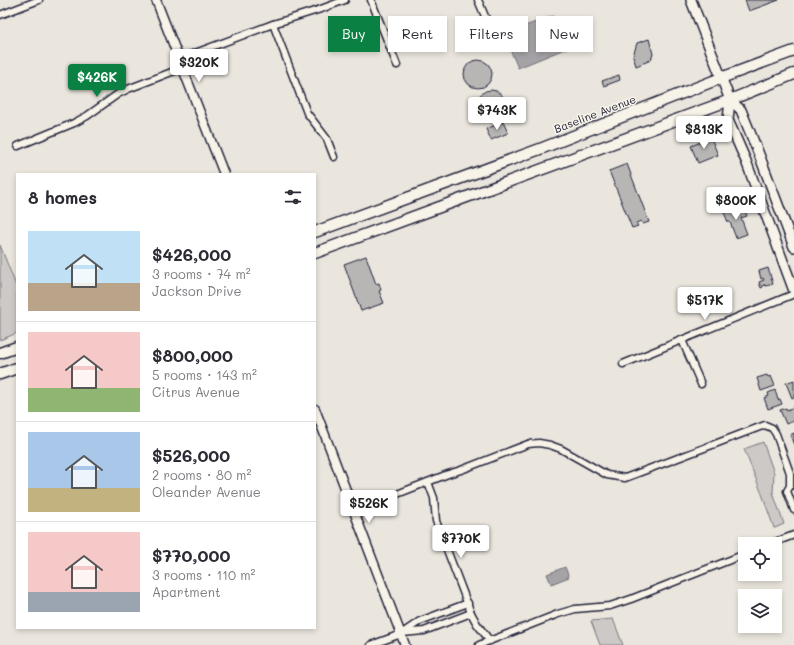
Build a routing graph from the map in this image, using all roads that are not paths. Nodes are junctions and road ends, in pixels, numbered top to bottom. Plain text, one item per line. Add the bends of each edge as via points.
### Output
1 (39, 0) edge
2 (156, 0) edge
3 (345, 0) edge
4 (371, 0) edge
5 (478, 0) edge
6 (691, 0) edge
7 (0, 15) edge
8 (485, 16) edge
9 (272, 24) junction
10 (794, 50) edge
11 (179, 59) junction
12 (397, 65) dead end
13 (182, 68) junction
14 (794, 74) edge
15 (721, 78) junction
16 (730, 100) junction
17 (18, 146) dead end
18 (334, 157) dead end
19 (224, 173) edge
20 (316, 232) edge
21 (794, 247) edge
22 (316, 253) edge
23 (794, 292) edge
24 (682, 340) junction
25 (16, 347) edge
26 (0, 353) edge
27 (623, 364) dead end
28 (16, 368) edge
29 (0, 374) edge
30 (701, 384) dead end
31 (316, 412) edge
32 (793, 472) edge
33 (428, 482) junction
34 (794, 510) edge
35 (354, 511) junction
36 (794, 535) edge
37 (782, 540) edge
38 (738, 557) edge
39 (468, 602) junction
40 (471, 613) junction
41 (434, 616) junction
42 (438, 626) junction
43 (401, 634) junction
44 (490, 641) junction
45 (371, 645) edge
46 (405, 645) edge
47 (480, 645) edge

1 - 7 street
2 - 11 street
3 - 9 street
4 - 12 street
5 - 8 street
6 - 15 main road
9 - 11 street
9 - 18 street via 307,112 327,139
10 - 15 main road, Baseline Avenue
11 - 13 street
13 - 17 street via 128,89 74,123
13 - 19 street
14 - 16 main road
15 - 16 main road
15 - 20 main road, Baseline Avenue via 540,149
16 - 21 main road via 741,110
16 - 22 main road
16 - 23 main road via 728,120
23 - 24 street
24 - 27 street
24 - 30 street
25 - 26 main road
28 - 29 main road
31 - 35 street
32 - 33 street via 776,434 772,428 765,425 625,478 607,475 561,449 539,443 528,444
32 - 34 street via 787,491
33 - 35 street
33 - 39 street via 434,498 436,521
35 - 43 street
36 - 37 street
38 - 44 street via 631,599 610,606 575,609 558,614
39 - 40 street
39 - 41 street
40 - 42 street
40 - 44 street
41 - 42 street
41 - 43 street via 420,621
42 - 43 street
43 - 45 street
43 - 46 street
44 - 47 street

